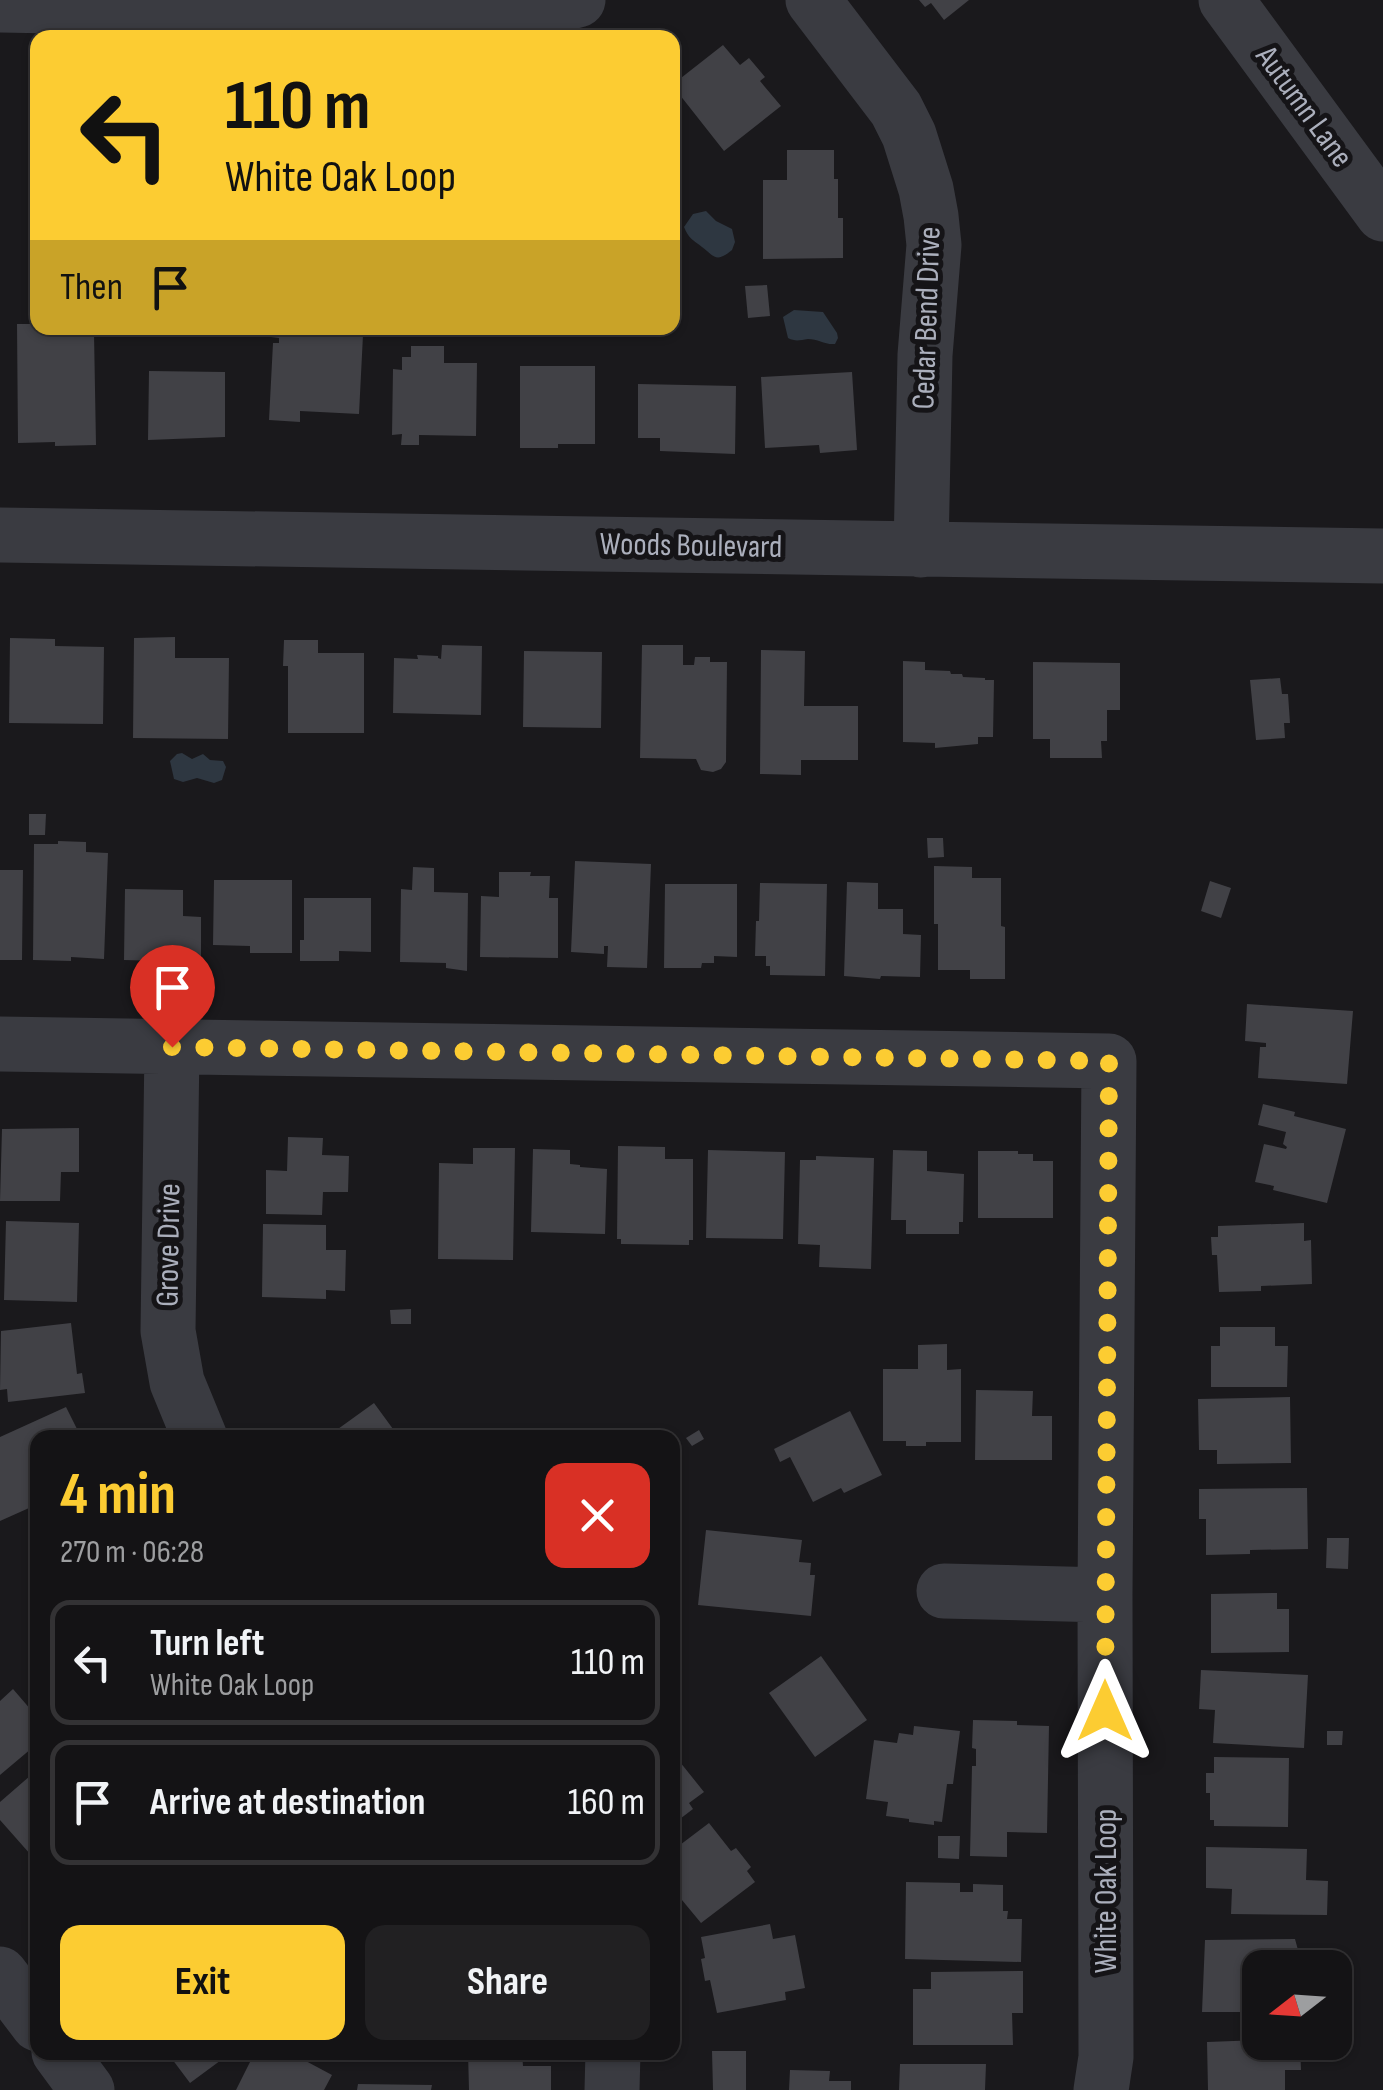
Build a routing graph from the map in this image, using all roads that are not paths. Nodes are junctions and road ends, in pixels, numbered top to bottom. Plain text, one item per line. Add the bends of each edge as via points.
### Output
1 (578, 0) edge
2 (813, 0) edge
3 (1226, 0) edge
4 (0, 5) edge
5 (1383, 214) edge
6 (0, 535) edge
7 (921, 550) junction
8 (1383, 556) edge
9 (0, 1044) edge
10 (172, 1047) junction
11 (197, 1430) edge
12 (944, 1592) dead end
13 (1105, 1596) junction
14 (0, 1974) edge
15 (30, 2013) edge
16 (65, 2060) edge
17 (613, 2060) edge
18 (87, 2090) edge
19 (612, 2090) edge
20 (1102, 2090) edge

1 - 4 street via 484,14
2 - 7 street, Cedar Bend Drive via 896,110 926,189 934,245
3 - 5 street, Autumn Lane
6 - 7 street, Woods Boulevard
7 - 8 street, Woods Boulevard
9 - 10 street, White Oak Loop
10 - 11 street, Grove Drive via 168,1331 176,1382
10 - 13 street, White Oak Loop via 1109,1061
12 - 13 street
13 - 20 street, White Oak Loop
14 - 15 street
16 - 18 street
17 - 19 street

